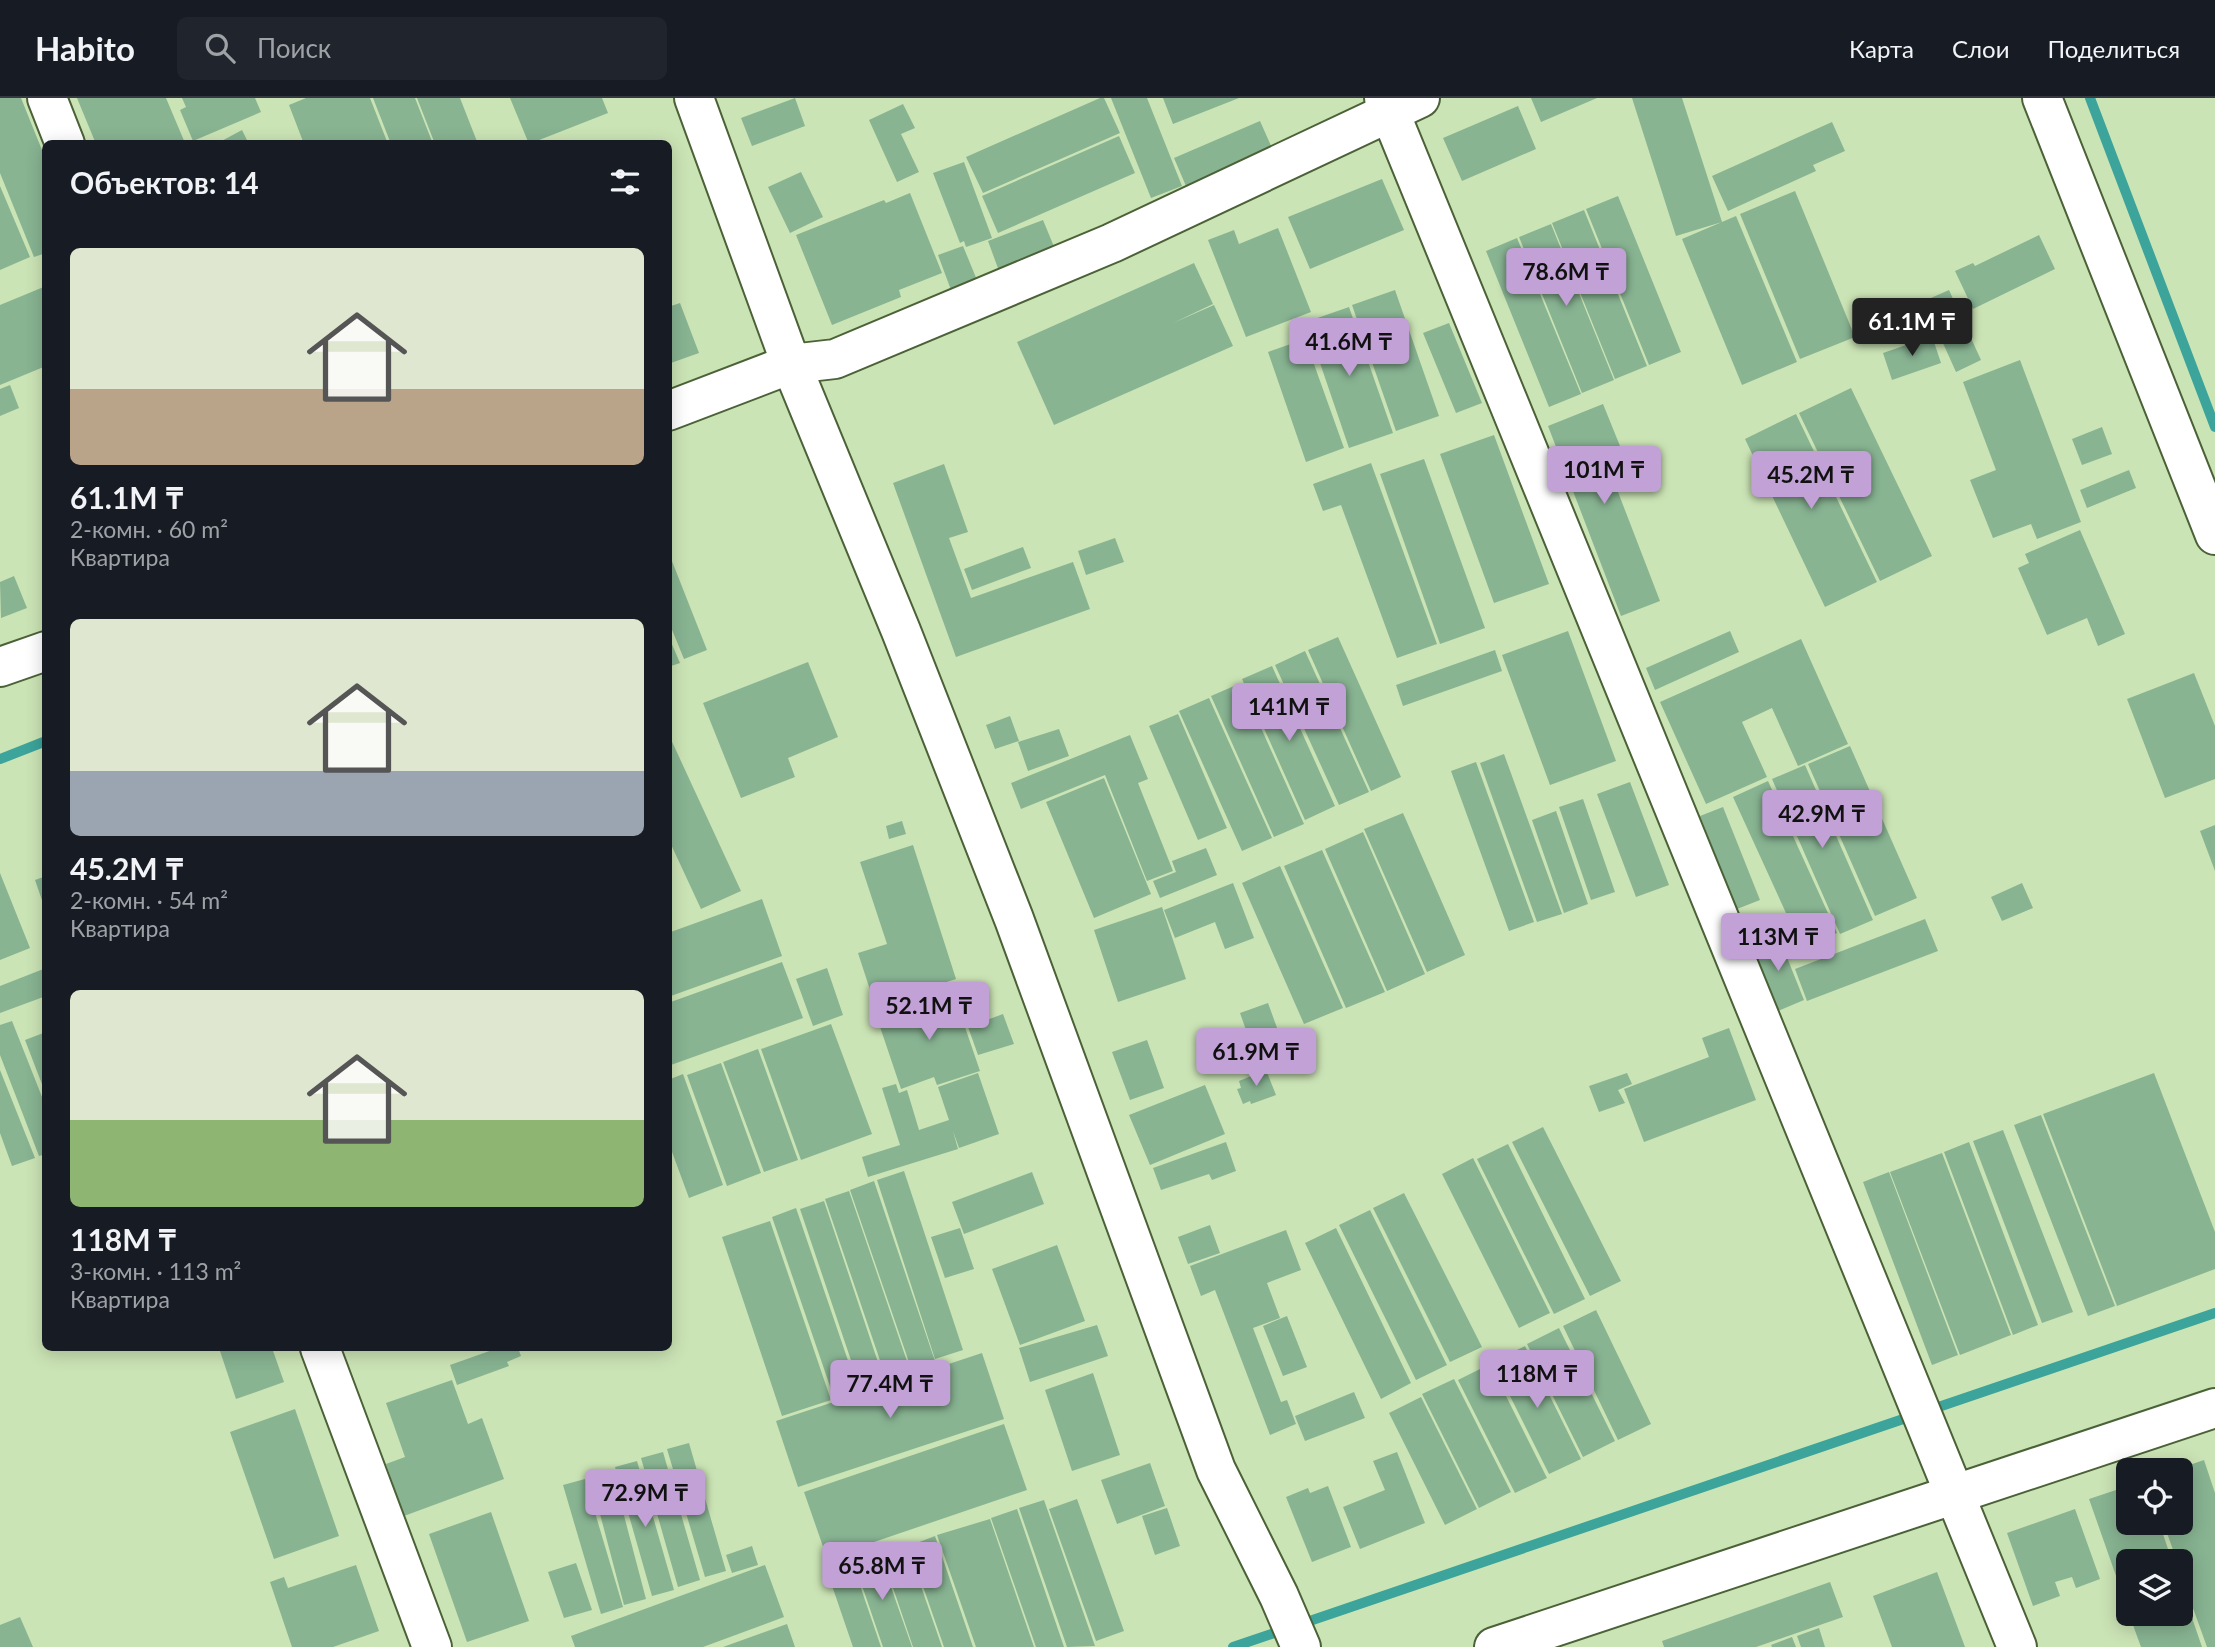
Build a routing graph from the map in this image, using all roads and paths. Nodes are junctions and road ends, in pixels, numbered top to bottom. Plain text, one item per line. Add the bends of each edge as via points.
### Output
1 (47, 98) edge
2 (694, 98) edge
3 (2042, 98) edge
4 (1398, 103) edge
5 (63, 140) edge
6 (791, 364) junction
7 (672, 409) edge
8 (2215, 535) edge
9 (42, 652) edge
10 (0, 667) edge
11 (321, 1351) edge
12 (2215, 1408) edge
13 (1954, 1495) junction
14 (1298, 1640) edge
15 (432, 1647) edge
16 (1494, 1647) edge
17 (2017, 1647) edge

1 - 5 street
2 - 6 street
3 - 8 street
4 - 6 street via 1112,243 835,359
4 - 13 street
6 - 7 street
6 - 14 street via 1014,919 1216,1470
9 - 10 street
11 - 15 street
12 - 13 street
13 - 16 street
13 - 17 street

